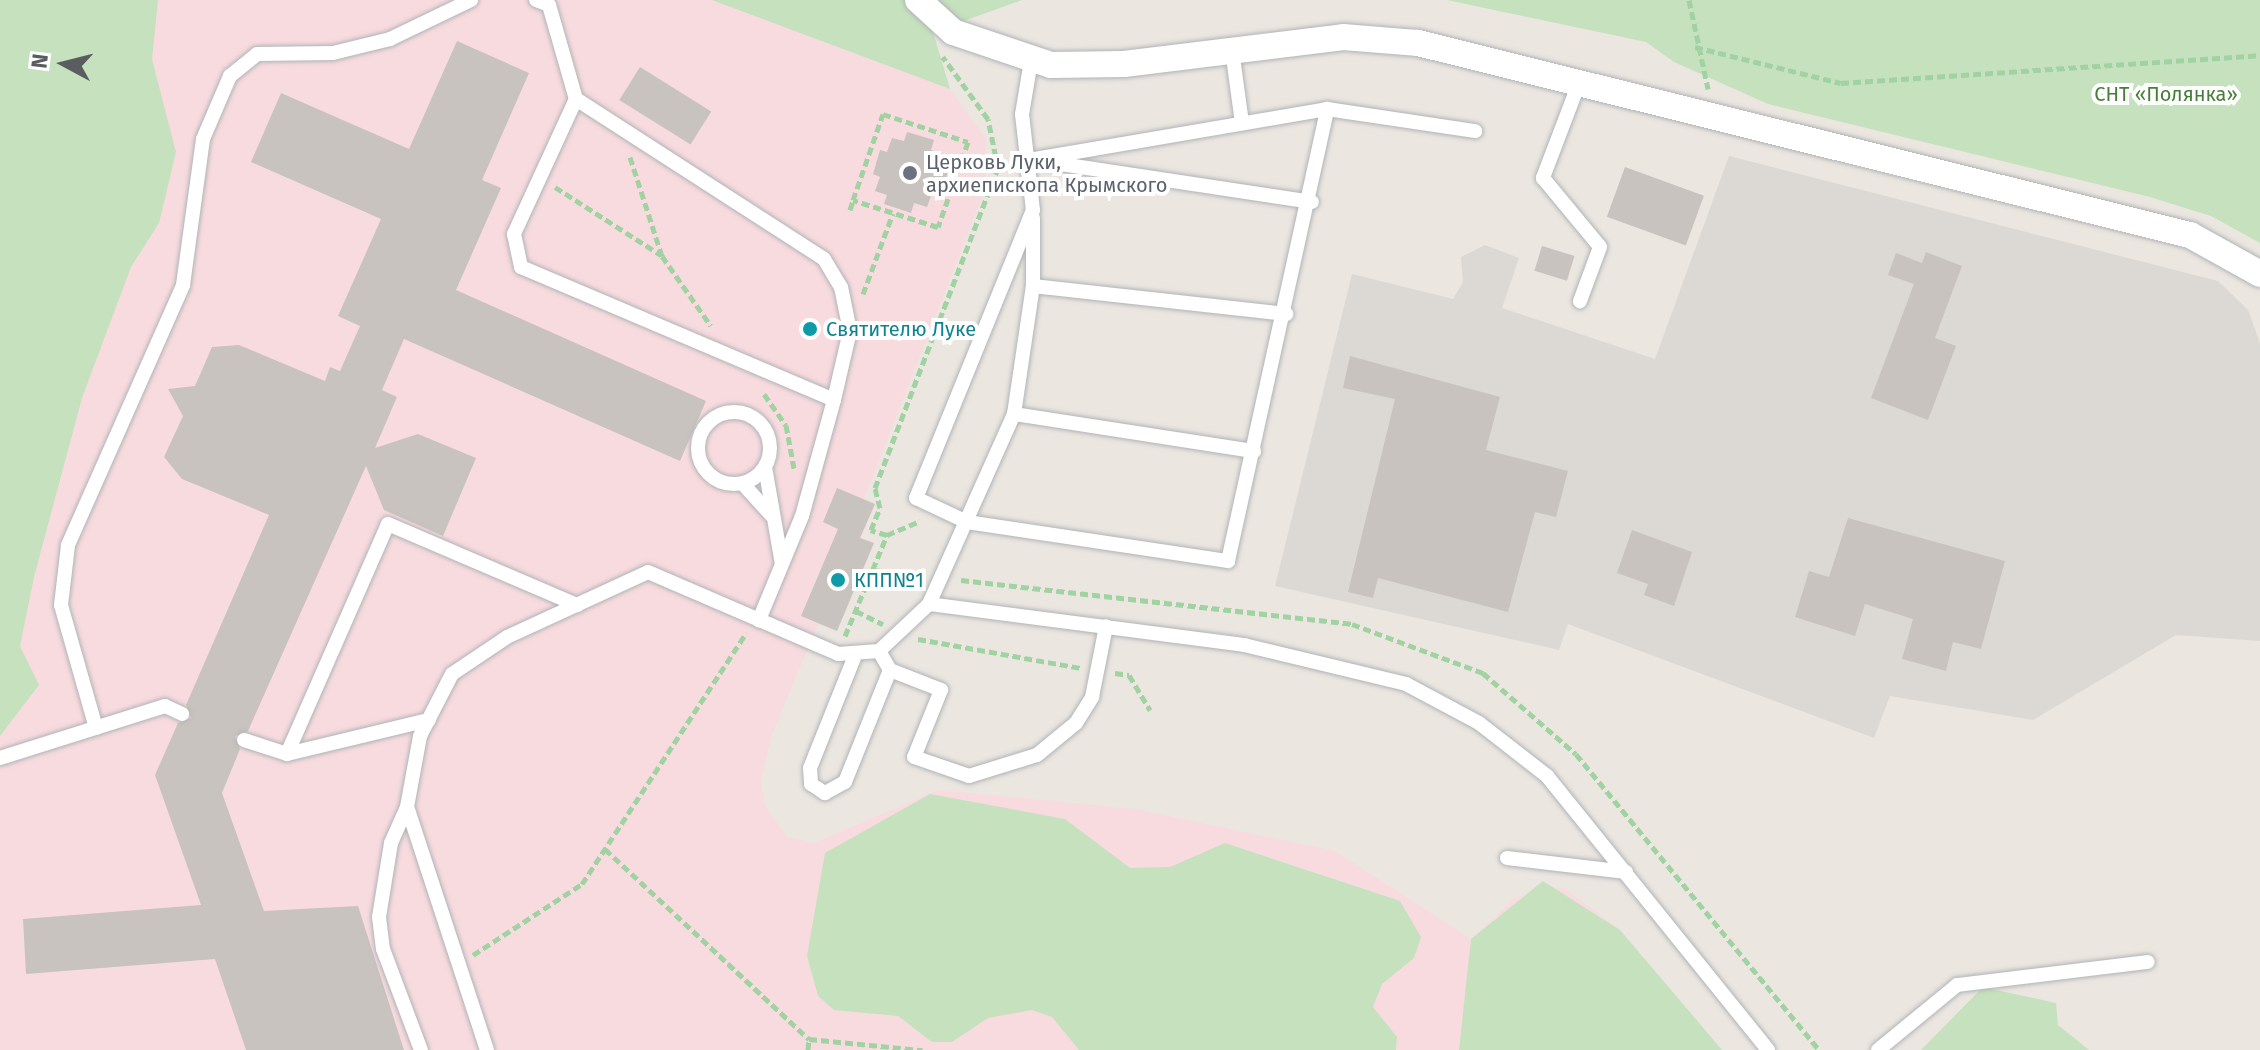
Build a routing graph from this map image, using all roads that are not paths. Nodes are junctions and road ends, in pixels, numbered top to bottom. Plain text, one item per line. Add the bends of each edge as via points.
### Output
1 (471, 0) edge
2 (536, 0) edge
3 (918, 0) edge
4 (1232, 50) junction
5 (1031, 61) junction
6 (1579, 83) junction
7 (576, 99) junction
8 (1327, 109) junction
9 (1242, 123) junction
10 (1475, 131) dead end
11 (1029, 160) junction
12 (1312, 202) junction
13 (1033, 210) junction
14 (2260, 274) edge
15 (1033, 286) junction
16 (1580, 301) dead end
17 (1286, 314) junction
18 (834, 400) junction
19 (1014, 414) junction
20 (1254, 451) junction
21 (765, 467) junction
22 (743, 484) junction
23 (773, 517) junction
24 (967, 522) junction
25 (782, 565) junction
26 (929, 604) junction
27 (577, 605) junction
28 (757, 619) junction
29 (1106, 626) junction
30 (879, 651) junction
31 (854, 658) junction
32 (890, 670) junction
33 (182, 714) dead end
34 (429, 720) junction
35 (96, 728) junction
36 (244, 740) dead end
37 (287, 754) junction
38 (0, 758) edge
39 (407, 807) junction
40 (1507, 858) dead end
41 (1626, 872) junction
42 (2148, 962) dead end
43 (421, 1050) edge
44 (487, 1050) edge
45 (1768, 1050) edge
46 (1878, 1050) edge

1 - 35 lane via 390,39 333,53 257,54 230,76 203,139 183,285 68,545 61,605
2 - 7 lane via 549,5
3 - 5 street via 953,32
4 - 5 street via 1124,64
4 - 6 street via 1343,37 1418,43
4 - 9 lane
5 - 11 lane via 1022,114
6 - 14 street via 2190,235
6 - 16 lane via 1543,178 1600,247
7 - 18 lane via 824,259 841,287 850,331
7 - 18 lane via 514,234 521,267
8 - 9 lane
8 - 10 lane
8 - 12 lane
9 - 11 lane
11 - 12 lane
11 - 13 lane
12 - 17 lane
13 - 15 lane
13 - 24 lane via 916,498
15 - 17 lane
15 - 19 lane
17 - 20 lane
18 - 25 lane
19 - 20 lane
19 - 24 lane
20 - 24 lane via 1228,561
21 - 22 lane
21 - 22 lane via 763,427 739,412 712,419 697,443 704,471
21 - 23 lane
22 - 23 lane
23 - 25 lane
24 - 26 lane
25 - 28 lane
26 - 29 lane
26 - 30 lane via 905,634
27 - 28 lane via 648,572
27 - 34 lane via 507,637 452,674
27 - 37 lane via 388,524
28 - 31 lane
29 - 32 lane via 1092,697 1060,740 1005,770 969,776 914,757 941,690
29 - 41 lane via 1328,660 1406,684 1479,723 1547,776
30 - 31 lane
30 - 32 lane
31 - 32 lane via 810,768 811,784 825,793 845,782
33 - 35 lane via 165,706
34 - 37 lane
34 - 39 lane
35 - 38 lane
36 - 37 lane
39 - 43 lane via 391,843 379,917 383,949
39 - 44 lane
40 - 41 lane
41 - 45 lane
42 - 46 lane via 1957,985

